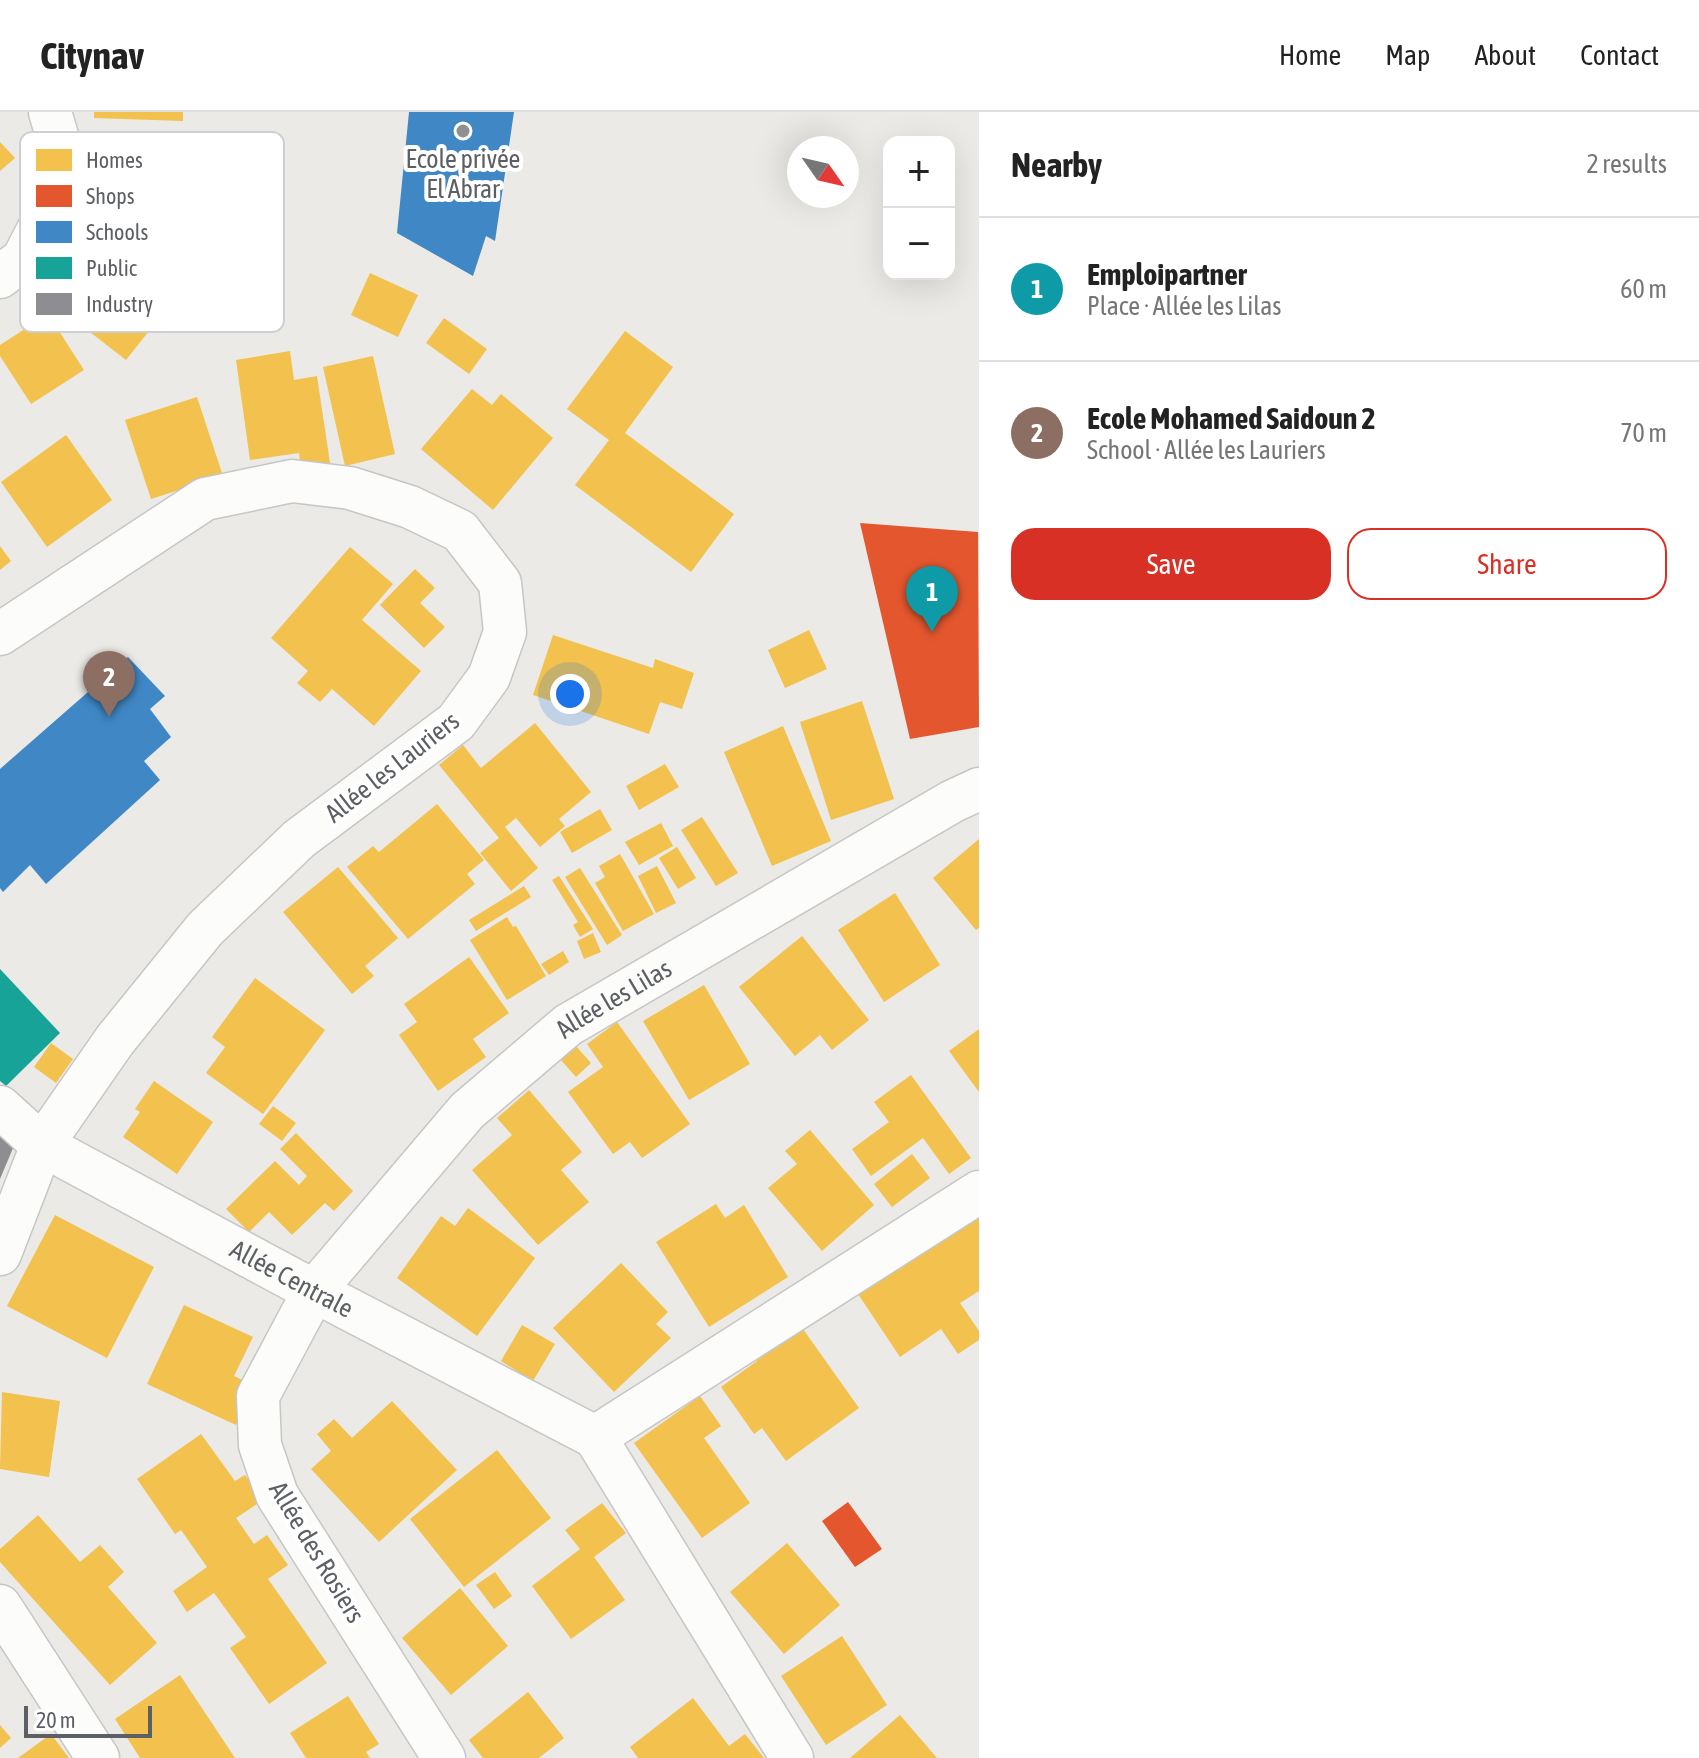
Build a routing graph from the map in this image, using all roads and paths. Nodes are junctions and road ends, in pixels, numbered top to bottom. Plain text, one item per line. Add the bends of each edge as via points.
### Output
1 (50, 112) edge
2 (56, 132) edge
3 (20, 261) edge
4 (0, 277) edge
5 (0, 634) edge
6 (979, 789) edge
7 (0, 1107) edge
8 (42, 1145) junction
9 (979, 1192) edge
10 (0, 1254) edge
11 (314, 1291) junction
12 (595, 1437) junction
13 (0, 1606) edge
14 (98, 1758) edge
15 (444, 1758) edge
16 (792, 1758) edge

1 - 2 street
3 - 4 street
5 - 8 street, Allée les Lauriers via 205,499 292,481 350,488 410,507 460,531 500,583 505,632 489,677 456,722 299,839 205,929 115,1040
6 - 11 street, Allée les Lilas via 568,1025 467,1111
7 - 8 street, Allée Centrale
8 - 10 street, Allée les Lauriers
8 - 11 street, Allée Centrale
9 - 12 street
11 - 12 street, Allée Centrale
11 - 15 street, Allée des Rosiers via 258,1396 260,1445 277,1495
12 - 16 street
13 - 14 street

